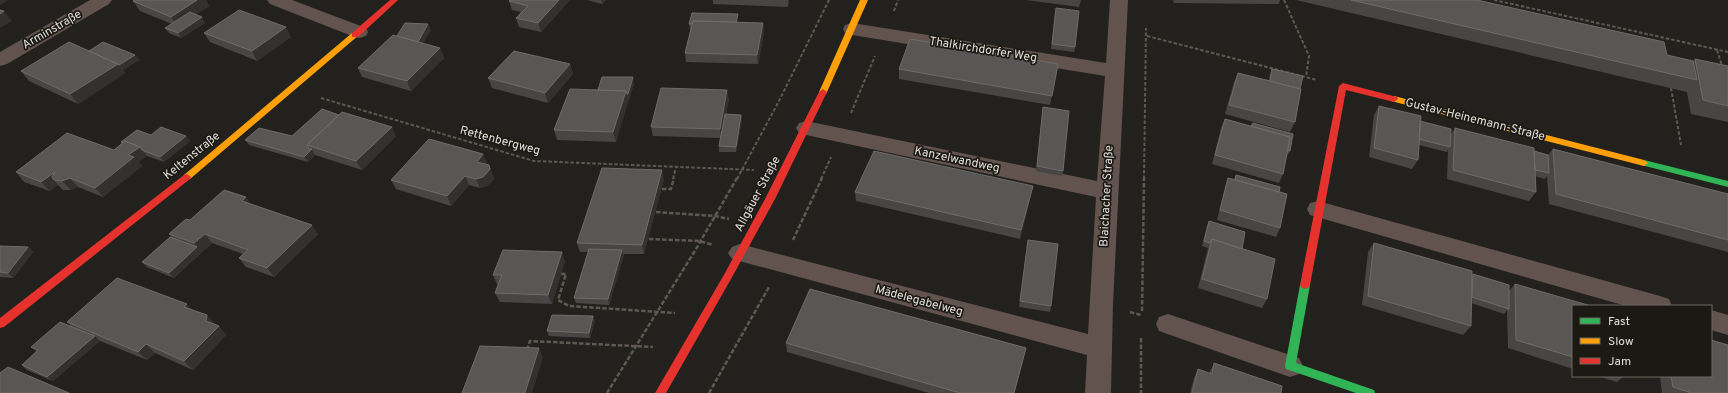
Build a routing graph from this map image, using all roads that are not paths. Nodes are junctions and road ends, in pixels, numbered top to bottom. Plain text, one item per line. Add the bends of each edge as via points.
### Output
1 (103, 0) edge
2 (276, 0) edge
3 (394, 0) edge
4 (864, 0) edge
5 (1119, 0) edge
6 (852, 29) junction
7 (359, 32) junction
8 (0, 60) edge
9 (1114, 71) junction
10 (806, 128) junction
11 (1728, 184) edge
12 (1108, 191) junction
13 (1318, 208) junction
14 (740, 253) junction
15 (1657, 305) edge
16 (1712, 320) edge
17 (0, 324) edge
18 (1168, 324) dead end
19 (1728, 325) edge
20 (1100, 348) junction
21 (1290, 366) junction
22 (660, 393) edge
23 (1098, 393) edge
24 (1370, 393) edge

1 - 8 street, Arminstraße
2 - 7 street
3 - 7 street, Keltenstraße
4 - 6 street, Allgäuer Straße
5 - 9 street, Blaichacher Straße
6 - 9 street, Thalkirchdorfer Weg
6 - 10 street, Allgäuer Straße
7 - 17 street, Keltenstraße via 101,246
9 - 12 street, Blaichacher Straße
10 - 12 street, Kanzelwandweg
10 - 14 street, Allgäuer Straße
11 - 13 street, Gustav-Heinemann-Straße via 1343,86
12 - 20 street, Blaichacher Straße
13 - 15 street
13 - 21 street
14 - 20 street, Mädelegabelweg
14 - 22 street, Allgäuer Straße
16 - 19 street
18 - 21 street
20 - 23 street, Blaichacher Straße
21 - 24 street

